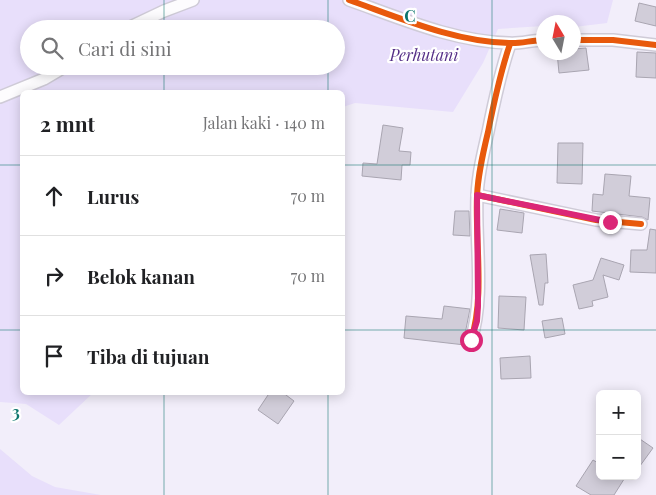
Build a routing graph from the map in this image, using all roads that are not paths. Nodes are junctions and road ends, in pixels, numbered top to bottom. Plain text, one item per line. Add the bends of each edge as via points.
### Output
1 (193, 0) edge
2 (349, 0) edge
3 (147, 20) edge
4 (581, 40) edge
5 (536, 41) edge
6 (510, 44) junction
7 (656, 45) edge
8 (51, 75) edge
9 (0, 97) edge
10 (477, 195) junction
11 (642, 224) dead end
12 (471, 340) dead end

1 - 3 street
2 - 6 street via 431,28
4 - 7 street
5 - 6 street
6 - 10 street via 494,97
8 - 9 street
10 - 11 street via 596,220
10 - 12 street via 478,306

